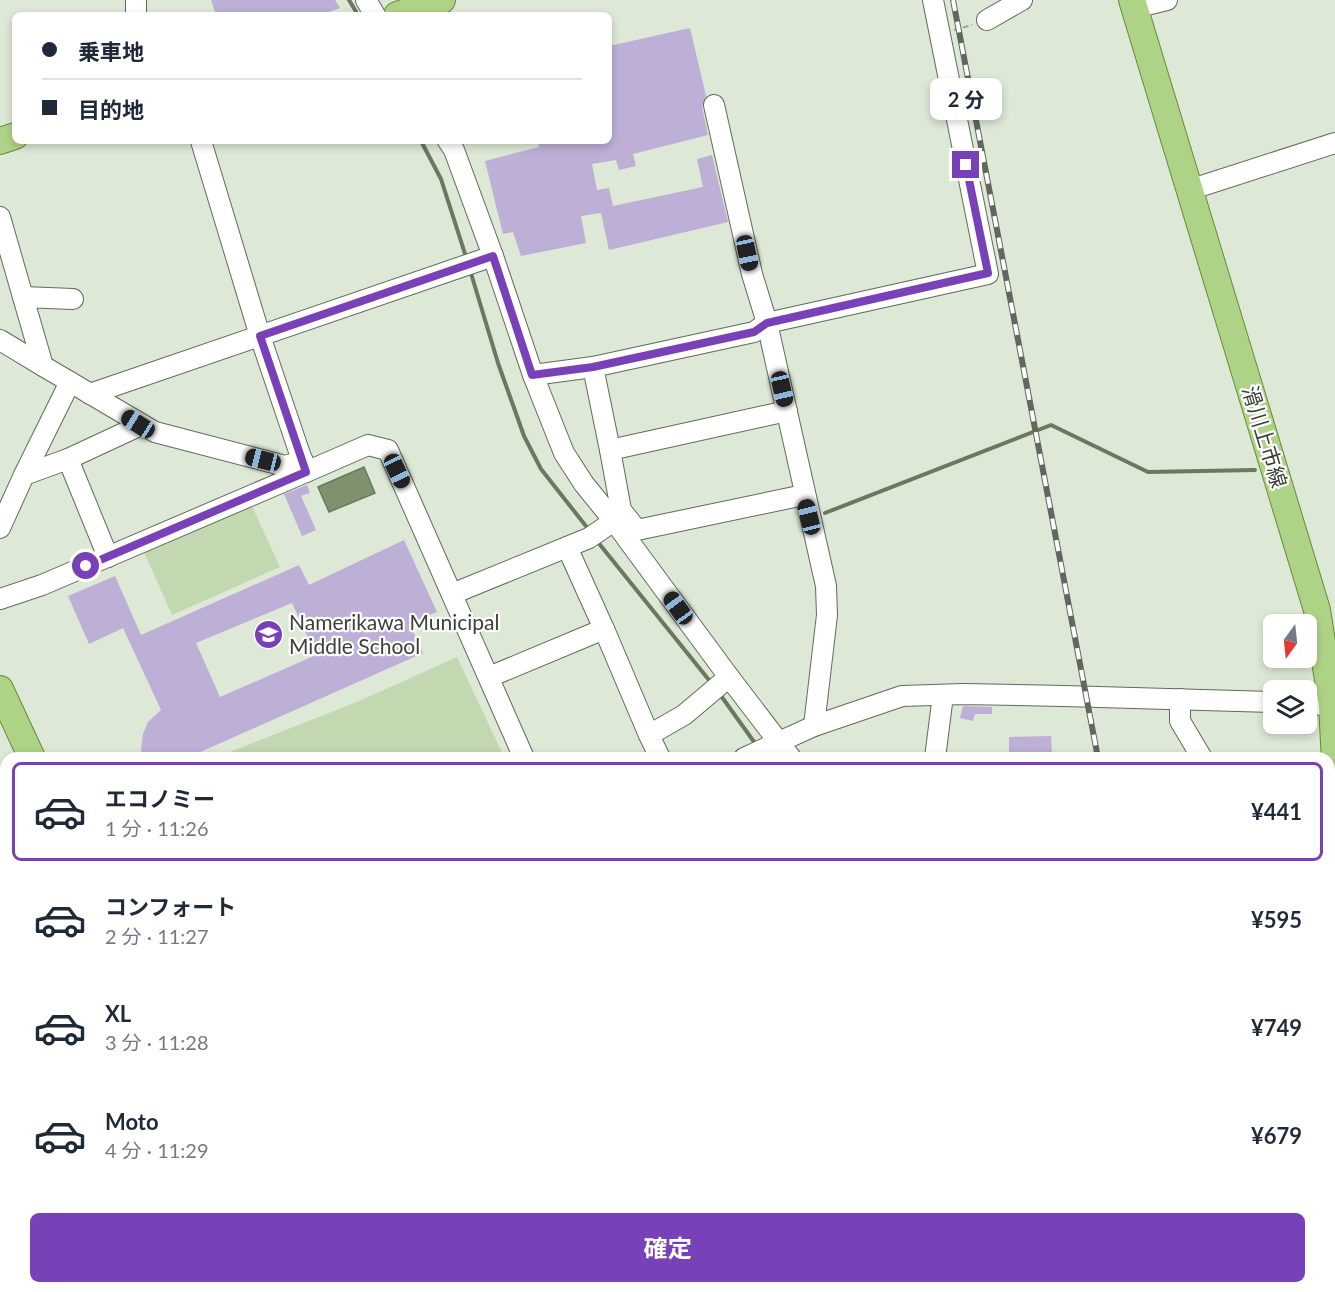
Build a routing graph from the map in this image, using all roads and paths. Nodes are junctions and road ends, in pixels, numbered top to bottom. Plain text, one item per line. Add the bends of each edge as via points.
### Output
1 (442, 0) edge
2 (933, 0) edge
3 (1022, 0) edge
4 (1167, 0) edge
5 (1133, 4) edge
6 (406, 12) edge
7 (987, 20) joint
8 (940, 35) junction
9 (714, 105) dead end
10 (1335, 143) edge
11 (202, 144) edge
12 (450, 144) edge
13 (1189, 190) junction
14 (0, 217) edge
15 (493, 256) junction
16 (23, 297) junction
17 (73, 299) dead end
18 (767, 323) junction
19 (260, 336) junction
20 (0, 340) edge
21 (44, 366) junction
22 (593, 367) junction
23 (532, 375) junction
24 (70, 382) junction
25 (90, 393) junction
26 (787, 411) junction
27 (141, 425) junction
28 (610, 450) junction
29 (68, 459) junction
30 (304, 467) junction
31 (24, 475) junction
32 (804, 495) junction
33 (614, 521) junction
34 (0, 528) edge
35 (567, 547) junction
36 (108, 556) junction
37 (452, 594) junction
38 (0, 598) edge
39 (604, 629) junction
40 (1329, 650) edge
41 (489, 677) junction
42 (729, 677) junction
43 (0, 688) edge
44 (943, 695) junction
45 (1180, 699) junction
46 (1263, 702) edge
47 (1319, 704) edge
48 (814, 726) junction
49 (1334, 733) edge
50 (649, 735) junction
51 (777, 743) junction
52 (29, 752) edge
53 (521, 752) edge
54 (657, 752) edge
55 (760, 752) edge
56 (785, 752) edge
57 (936, 752) edge
58 (1199, 752) edge
59 (1335, 752) edge

1 - 6 main road
2 - 8 street
3 - 7 street
4 - 5 street
5 - 13 main road, 滑川上市線
7 - 8 path
8 - 18 street via 988,273
9 - 18 street
10 - 13 street
11 - 19 street
12 - 15 street
13 - 40 main road, 滑川上市線
14 - 16 street
15 - 19 street
15 - 23 street
16 - 17 street
16 - 21 street
18 - 22 street via 754,332
18 - 26 street
19 - 25 street
19 - 30 street
20 - 21 street
21 - 24 street
22 - 23 street
22 - 28 street
23 - 33 street via 564,453
24 - 25 street
24 - 31 street
25 - 27 street
26 - 28 street
26 - 32 street
27 - 29 street
27 - 30 street via 154,432 285,466
28 - 32 street via 621,510 637,530
29 - 31 street
29 - 36 street
30 - 36 street
30 - 37 street via 368,445 388,450
31 - 34 street
32 - 48 street via 826,586 827,615
33 - 35 street
33 - 42 street
35 - 37 street
35 - 39 street
36 - 38 street via 42,585
37 - 41 street
39 - 41 street
39 - 50 street
40 - 47 main road, 滑川上市線
41 - 53 street
42 - 50 street via 684,715
42 - 51 street
43 - 52 main road
44 - 45 street
44 - 48 street via 902,696
44 - 57 street
45 - 46 street
45 - 58 street via 1180,721
47 - 49 main road, 滑川上市線
48 - 51 street
49 - 59 main road, 滑川上市線
50 - 54 street
51 - 55 street
51 - 56 street

